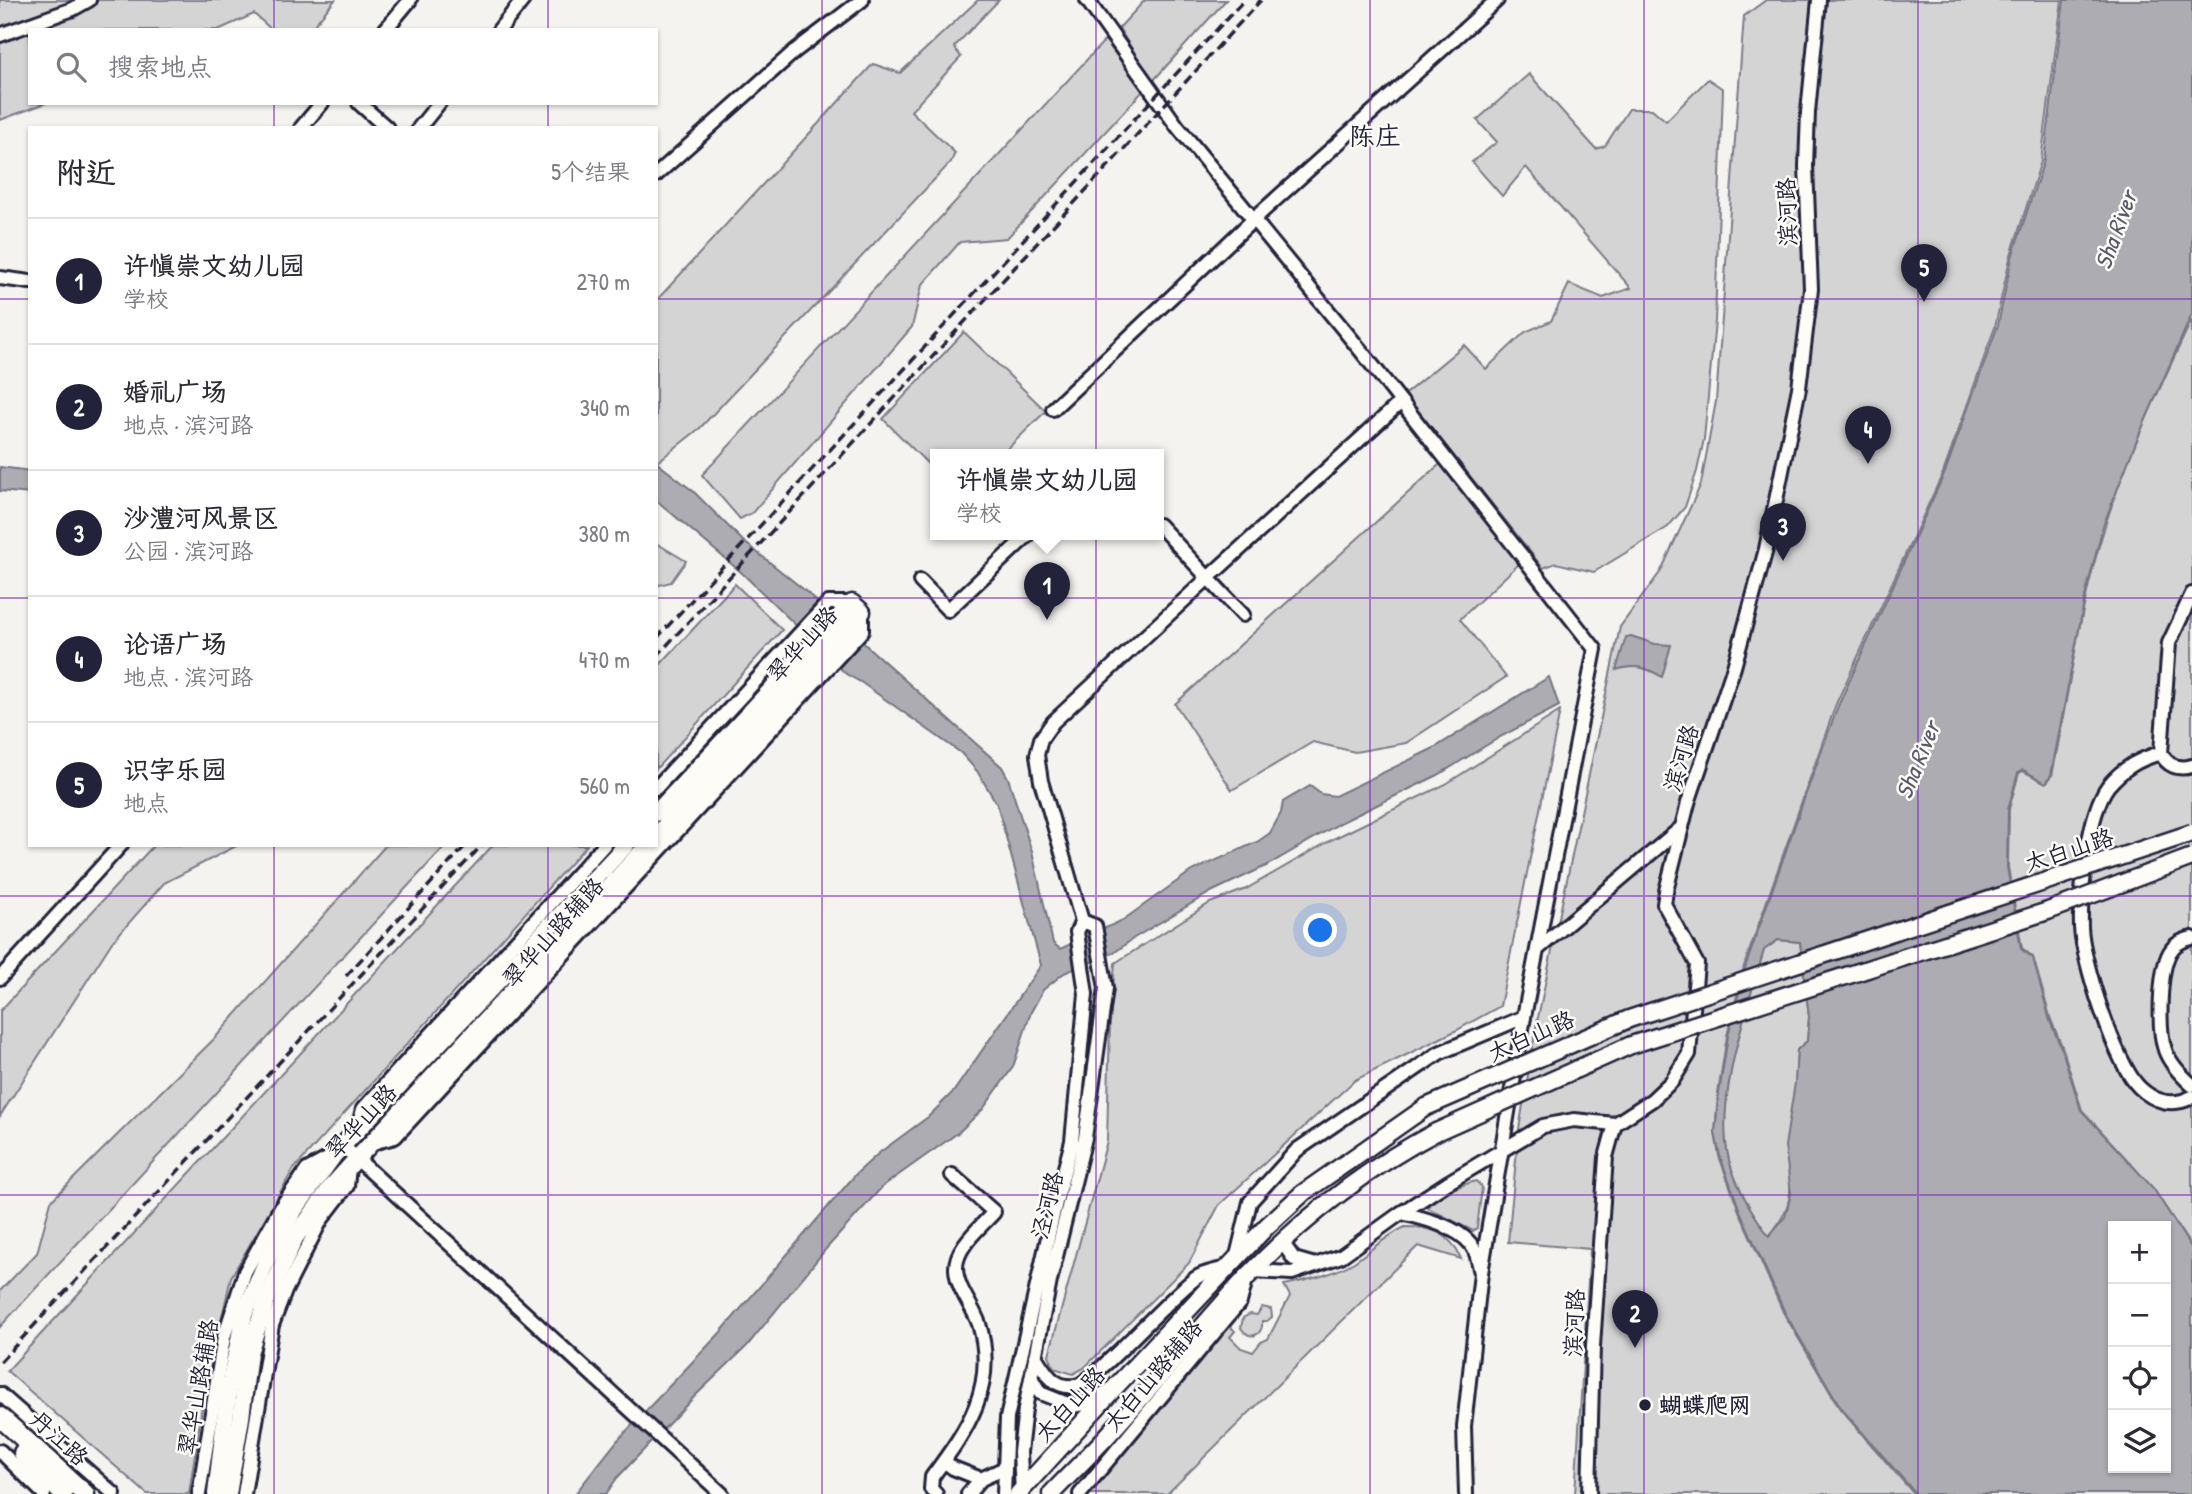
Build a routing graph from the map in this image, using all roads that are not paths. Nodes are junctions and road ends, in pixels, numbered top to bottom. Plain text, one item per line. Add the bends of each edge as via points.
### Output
1 (89, 0) edge
2 (410, 0) edge
3 (523, 0) edge
4 (862, 0) edge
5 (1087, 0) edge
6 (1497, 0) edge
7 (1819, 0) edge
8 (387, 28) edge
9 (501, 28) edge
10 (0, 35) edge
11 (320, 105) edge
12 (361, 105) edge
13 (437, 105) edge
14 (303, 126) edge
15 (385, 126) edge
16 (421, 126) edge
17 (658, 173) edge
18 (1255, 218) junction
19 (0, 278) edge
20 (28, 282) edge
21 (1401, 402) junction
22 (1053, 409) dead end
23 (1164, 530) edge
24 (1023, 540) edge
25 (1208, 578) junction
26 (920, 581) dead end
27 (2192, 594) edge
28 (1243, 615) dead end
29 (854, 616) junction
30 (811, 668) junction
31 (2161, 753) junction
32 (2192, 766) edge
33 (658, 786) edge
34 (658, 811) edge
35 (1682, 827) junction
36 (2192, 833) edge
37 (658, 834) edge
38 (119, 847) edge
39 (602, 847) edge
40 (624, 847) edge
41 (646, 847) edge
42 (2192, 857) edge
43 (1079, 927) junction
44 (2192, 937) edge
45 (1539, 948) junction
46 (0, 978) edge
47 (1524, 1017) junction
48 (2192, 1085) edge
49 (2192, 1097) edge
50 (1615, 1124) junction
51 (358, 1130) junction
52 (372, 1143) junction
53 (339, 1150) junction
54 (1500, 1151) junction
55 (353, 1163) junction
56 (952, 1175) dead end
57 (1402, 1213) junction
58 (1282, 1242) junction
59 (1232, 1262) junction
60 (1315, 1266) junction
61 (1481, 1273) junction
62 (1250, 1274) junction
63 (1035, 1356) junction
64 (1032, 1379) junction
65 (1119, 1383) junction
66 (0, 1394) edge
67 (0, 1417) edge
68 (0, 1431) edge
69 (0, 1451) edge
70 (944, 1461) junction
71 (1005, 1468) junction
72 (981, 1479) junction
73 (1005, 1488) edge
74 (1020, 1493) edge
75 (44, 1494) edge
76 (63, 1494) edge
77 (85, 1494) edge
78 (114, 1494) edge
79 (200, 1494) edge
80 (216, 1494) edge
81 (228, 1494) edge
82 (244, 1494) edge
83 (722, 1494) edge
84 (936, 1494) edge
85 (968, 1494) edge
86 (993, 1494) edge
87 (1051, 1494) edge
88 (1080, 1494) edge
89 (1466, 1494) edge
90 (1589, 1494) edge

1 - 10 street
2 - 8 street
3 - 9 street
4 - 17 street via 795,51
5 - 18 street via 1177,126
6 - 18 street
7 - 35 street, 滨河路 via 1806,166 1811,289 1799,388 1766,549
11 - 14 street
12 - 15 street
13 - 16 street
18 - 21 street
18 - 22 street
19 - 20 street
21 - 25 street, 泾河路
21 - 45 street via 1595,649
23 - 25 street
24 - 26 street via 948,610
25 - 28 street
25 - 43 street, 泾河路 via 1053,722 1041,739 1037,755 1041,781
27 - 31 street via 2169,643
29 - 30 main road, 翠华山路
29 - 30 street, 翠华山路辅路
29 - 33 street via 828,603
30 - 34 main road, 翠华山路
30 - 37 main road, 翠华山路
30 - 52 street, 翠华山路辅路 via 631,879 395,1137
31 - 32 street via 2170,765
31 - 49 street via 2133,762 2107,787 2087,846 2081,929 2096,996 2119,1055 2138,1087 2163,1103
35 - 45 street
35 - 50 street, 滨河路 via 1664,904 1697,964 1689,1054 1672,1081 1652,1100
36 - 59 main road, 太白山路, bridge via 1629,1018 1426,1107 1303,1193
38 - 46 street
39 - 51 street, 翠华山路辅路 via 363,1109
40 - 51 main road, 翠华山路
41 - 52 main road, 翠华山路
42 - 58 main road, 太白山路, bridge via 2048,911 1631,1045 1412,1145 1340,1193
43 - 63 street, 泾河路 via 1095,926 1106,988 1086,1138
43 - 71 street, 泾河路 via 1086,994 1072,1141 1007,1418
44 - 48 street via 2179,941 2169,953 2163,978 2162,1038 2167,1054
45 - 47 street
47 - 54 street
47 - 59 street via 1439,1054 1297,1150 1250,1202
50 - 54 street via 1574,1120
50 - 90 street, 滨河路 via 1606,1157
51 - 53 main road, 翠华山路
52 - 55 main road, 翠华山路
53 - 55 street
53 - 79 street, 翠华山路辅路 via 307,1170 245,1272 224,1338
53 - 80 main road, 翠华山路 via 295,1209 244,1315 228,1394
54 - 57 street
54 - 61 street
55 - 81 main road, 翠华山路 via 295,1238 267,1301 249,1353
55 - 82 street via 347,1186 321,1220 272,1325
55 - 83 street
56 - 70 street via 994,1212 961,1250 956,1269 979,1322 985,1351 984,1385 973,1415
57 - 60 street via 1341,1256
57 - 61 street via 1430,1219 1464,1237 1475,1250
58 - 60 street via 1294,1259
58 - 62 main road, 太白山路
59 - 63 street, 太白山路辅路 via 1197,1276 1078,1386 1065,1386 1048,1377
59 - 65 main road, 太白山路
60 - 62 street via 1292,1273
61 - 89 street via 1464,1426
62 - 87 main road, 太白山路
62 - 88 street, 太白山路辅路 via 1240,1302
63 - 64 street, 泾河路
64 - 65 street via 1040,1393 1073,1406 1090,1403
64 - 74 street, 泾河路 via 1020,1452
65 - 74 main road, 太白山路
66 - 78 street
67 - 77 highway, 丹江路
68 - 76 highway, 丹江路
69 - 75 street
70 - 72 street
70 - 84 street via 932,1477
71 - 72 street
71 - 73 street, 泾河路
72 - 85 street
73 - 86 street

